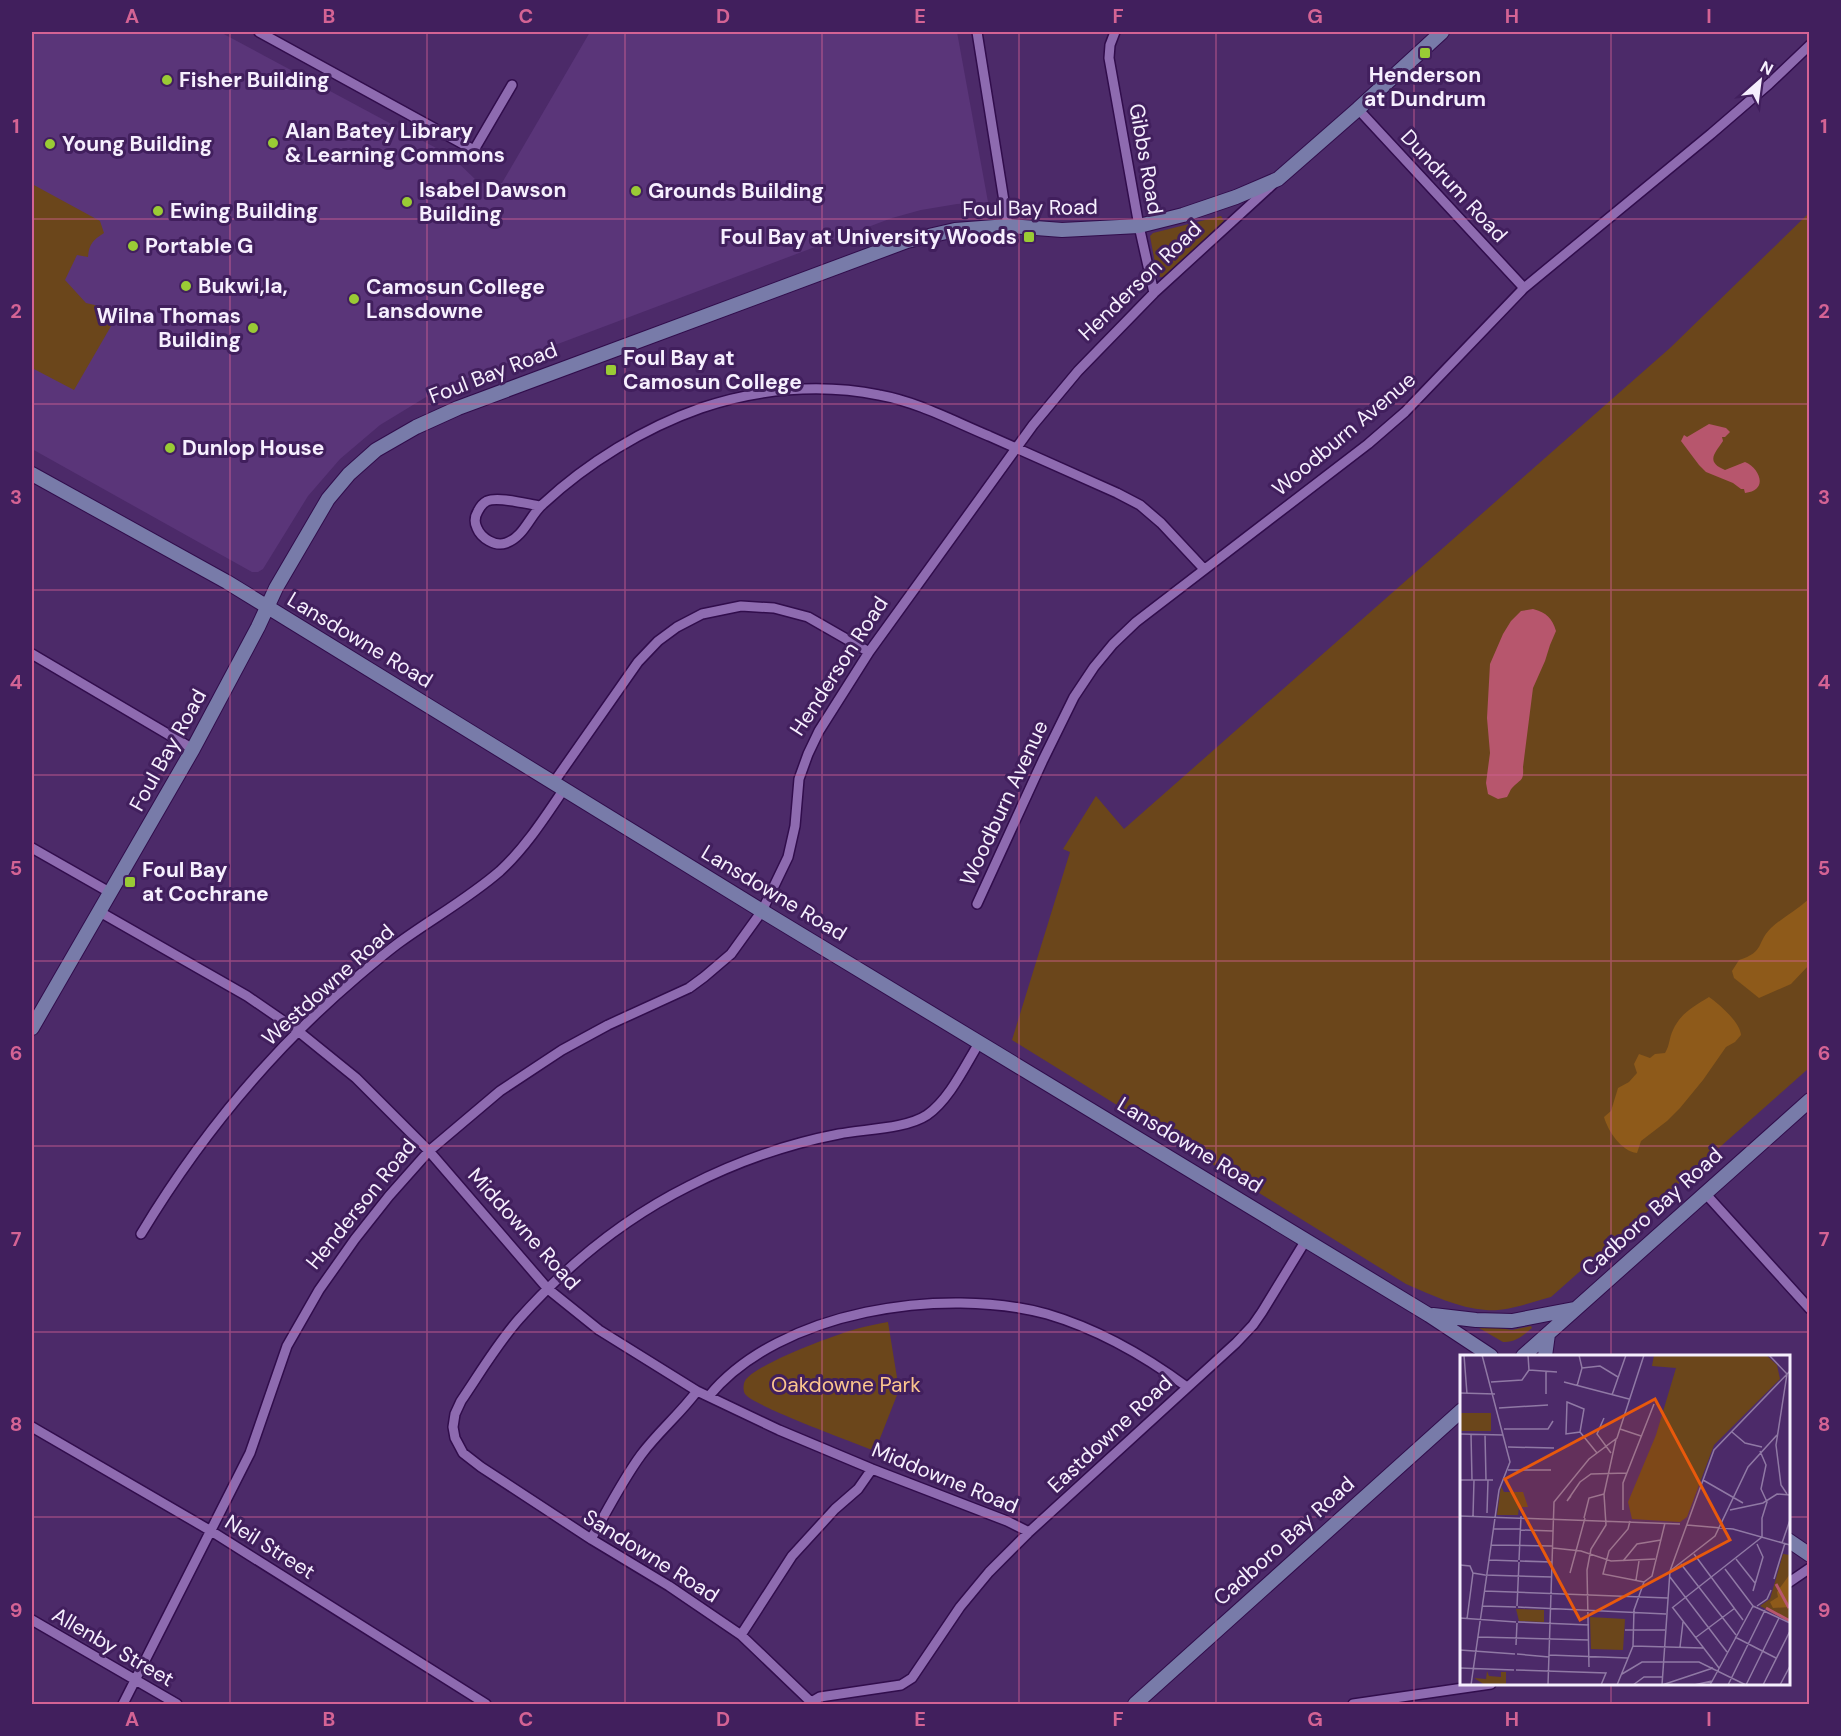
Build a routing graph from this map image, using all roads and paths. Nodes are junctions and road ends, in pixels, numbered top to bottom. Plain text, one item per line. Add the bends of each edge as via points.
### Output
1 (259, 32) edge
2 (977, 32) edge
3 (1115, 32) edge
4 (1442, 32) edge
5 (1809, 45) edge
6 (512, 85) dead end
7 (1358, 109) junction
8 (1278, 179) junction
9 (1008, 226) junction
10 (1139, 226) junction
11 (1524, 288) junction
12 (1154, 293) junction
13 (1016, 448) junction
14 (32, 474) edge
15 (540, 506) junction
16 (1204, 569) junction
17 (267, 608) junction
18 (869, 652) junction
19 (32, 654) edge
20 (194, 748) junction
21 (559, 785) junction
22 (32, 848) edge
23 (111, 893) junction
24 (977, 904) dead end
25 (762, 910) junction
26 (100, 912) junction
27 (32, 1028) edge
28 (298, 1031) junction
29 (980, 1042) junction
30 (1809, 1100) edge
31 (429, 1151) junction
32 (1704, 1192) junction
33 (141, 1234) dead end
34 (1306, 1240) junction
35 (548, 1289) junction
36 (1576, 1309) junction
37 (1809, 1309) edge
38 (1429, 1315) junction
39 (1454, 1331) junction
40 (1548, 1334) junction
41 (1476, 1355) edge
42 (1490, 1355) edge
43 (1523, 1355) edge
44 (1545, 1355) edge
45 (1187, 1387) junction
46 (697, 1391) junction
47 (709, 1396) junction
48 (1460, 1411) edge
49 (32, 1427) edge
50 (872, 1469) junction
51 (211, 1531) junction
52 (1029, 1532) junction
53 (591, 1539) junction
54 (1790, 1541) edge
55 (1809, 1555) edge
56 (1809, 1568) edge
57 (1790, 1582) edge
58 (32, 1620) edge
59 (741, 1635) junction
60 (135, 1680) junction
61 (1479, 1685) edge
62 (1430, 1693) junction
63 (810, 1703) edge
64 (123, 1704) edge
65 (177, 1704) edge
66 (486, 1704) edge
67 (1135, 1704) edge
68 (1353, 1704) edge
69 (1432, 1704) edge

1 - 6 street via 479,153
2 - 9 street
3 - 10 street, Gibbs Road via 1110,58
4 - 7 main road, Henderson Road
5 - 11 street, Woodburn Avenue via 1711,134
7 - 8 main road, Henderson Road
7 - 11 street, Dundrum Road
8 - 10 main road, Foul Bay Road via 1211,207
8 - 12 street, Henderson Road
9 - 10 main road, Foul Bay Road via 1062,230
9 - 17 main road, Foul Bay Road via 955,230 907,240 543,375 416,427 376,450 328,499
10 - 12 street, Gibbs Road
11 - 16 street, Woodburn Avenue via 1405,412
12 - 13 street, Henderson Road via 1078,370
13 - 15 street via 897,399 852,390 796,389 701,408 668,423 585,468
13 - 16 street via 1140,505
13 - 18 street, Henderson Road
14 - 17 main road, Lansdowne Road
15 - 15 street via 485,501 475,516 477,529 485,539 505,544 528,524
16 - 24 street, Woodburn Avenue via 1136,622 1094,667 1058,727
17 - 20 main road, Foul Bay Road
17 - 21 main road, Lansdowne Road
18 - 21 street, Westdowne Road via 808,617 774,608 741,606 702,614 658,641 638,662
18 - 25 street, Henderson Road via 808,754 799,779 788,857
19 - 20 street
20 - 23 main road, Foul Bay Road
21 - 25 main road, Lansdowne Road
21 - 28 street, Westdowne Road via 521,849 501,870 398,943
22 - 23 street
23 - 26 main road, Foul Bay Road
25 - 29 main road, Lansdowne Road
25 - 31 street, Henderson Road via 731,954 689,988 608,1025 542,1062 500,1091
26 - 27 main road, Foul Bay Road
26 - 28 street, Middowne Road via 247,996
28 - 31 street, Middowne Road via 356,1078
28 - 33 street, Westdowne Road via 208,1133
29 - 34 main road, Lansdowne Road
29 - 35 street via 942,1102 925,1117 770,1152 689,1186 628,1221
30 - 32 main road, Cadboro Bay Road
31 - 35 street, Middowne Road
31 - 51 street, Henderson Road via 354,1239 305,1313 287,1346 250,1453
32 - 36 main road, Cadboro Bay Road
32 - 37 street
34 - 38 main road, Lansdowne Road
34 - 45 street, Eastdowne Road via 1253,1324
35 - 46 street, Middowne Road via 599,1330
35 - 53 street, Sandowne Road via 513,1328 461,1401 453,1427 463,1452 481,1467
36 - 38 main road via 1512,1321
36 - 40 main road, Cadboro Bay Road
38 - 39 main road, Lansdowne Road
39 - 41 main road
39 - 42 main road, Lansdowne Road
40 - 43 main road, Cadboro Bay Road
40 - 44 main road
45 - 47 street via 1127,1347 1082,1326 1047,1314 979,1303 904,1305 816,1327 779,1342 739,1366
45 - 52 street, Eastdowne Road
46 - 47 street, Middowne Road
46 - 53 street via 643,1452
47 - 50 street, Middowne Road
48 - 67 main road, Cadboro Bay Road
49 - 51 street, Neil Street
50 - 52 street, Middowne Road
50 - 59 street via 858,1489 792,1556
51 - 60 street, Henderson Road
51 - 66 street, Neil Street
52 - 63 street, Eastdowne Road via 972,1591 912,1678 901,1685 820,1697
53 - 59 street, Sandowne Road
54 - 55 main road
56 - 57 street
58 - 60 street, Allenby Street
59 - 63 street, Sandowne Road
60 - 64 street, Henderson Road
60 - 65 street, Allenby Street
61 - 62 street
62 - 68 street
62 - 69 street

